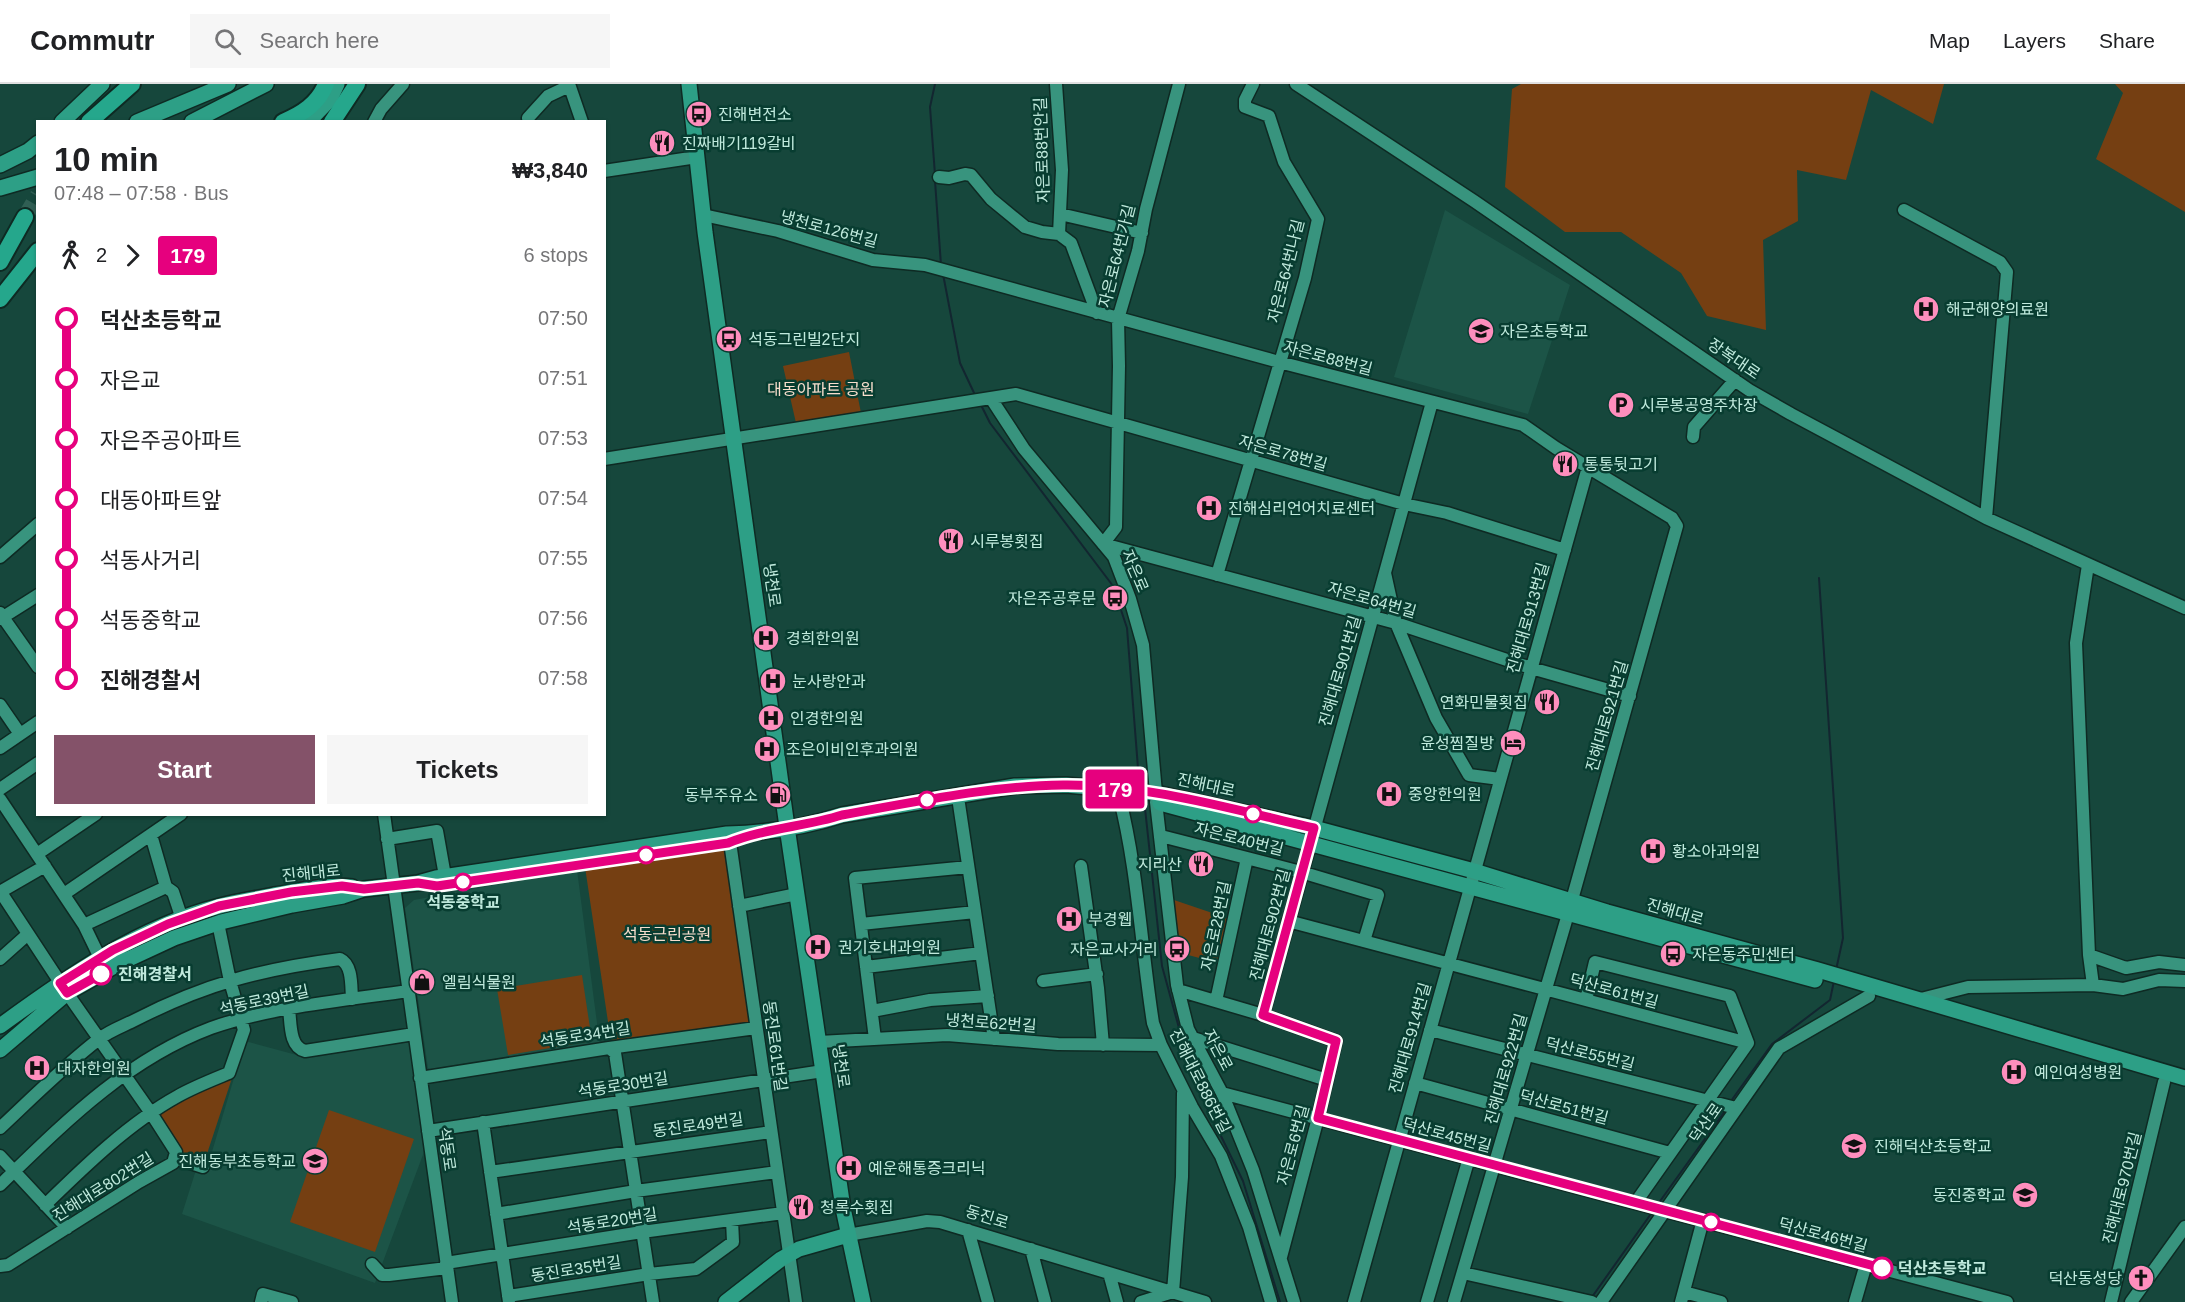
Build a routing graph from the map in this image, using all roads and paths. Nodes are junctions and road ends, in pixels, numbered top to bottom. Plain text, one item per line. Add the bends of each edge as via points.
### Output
1 (102, 84) edge
2 (123, 84) edge
3 (132, 84) edge
4 (228, 84) edge
5 (266, 84) edge
6 (326, 84) edge
7 (337, 84) edge
8 (357, 84) edge
9 (403, 84) edge
10 (688, 84) edge
11 (1056, 84) edge
12 (1179, 84) edge
13 (1253, 84) edge
14 (1296, 84) edge
15 (569, 85) edge
16 (64, 120) edge
17 (91, 120) edge
18 (91, 120) edge
19 (142, 120) edge
20 (196, 120) edge
21 (288, 120) edge
22 (310, 120) edge
23 (333, 120) edge
24 (375, 120) edge
25 (529, 120) edge
26 (581, 120) edge
27 (36, 145) edge
28 (697, 157) junction
29 (36, 158) edge
30 (0, 167) edge
31 (606, 168) edge
32 (939, 177) dead end
33 (36, 178) edge
34 (0, 188) edge
35 (1904, 210) dead end
36 (1060, 214) junction
37 (703, 215) junction
38 (25, 217) tunnel mouth
39 (1142, 233) junction
40 (1059, 234) junction
41 (36, 254) edge
42 (0, 262) edge
43 (942, 270) joint
44 (0, 299) edge
45 (1097, 313) junction
46 (1118, 319) junction
47 (1279, 362) junction
48 (1735, 380) junction
49 (992, 400) junction
50 (1432, 402) junction
51 (1117, 423) junction
52 (1693, 437) dead end
53 (733, 439) junction
54 (606, 459) edge
55 (1250, 460) junction
56 (1588, 467) junction
57 (1404, 504) junction
58 (1986, 518) junction
59 (36, 526) edge
60 (1677, 526) joint
61 (1103, 544) junction
62 (1564, 550) junction
63 (0, 557) edge
64 (2088, 565) junction
65 (1385, 572) junction
66 (1217, 575) junction
67 (36, 596) edge
68 (2185, 608) edge
69 (1372, 616) junction
70 (1, 617) edge
71 (1396, 623) junction
72 (36, 664) edge
73 (1531, 668) junction
74 (1630, 696) junction
75 (0, 705) edge
76 (36, 723) edge
77 (20, 734) junction
78 (0, 748) edge
79 (36, 764) edge
80 (1500, 779) junction
81 (0, 789) edge
82 (1128, 795) junction
83 (1155, 797) junction
84 (0, 799) edge
85 (958, 804) junction
86 (92, 816) edge
87 (178, 816) edge
88 (384, 816) edge
89 (821, 822) junction
90 (787, 827) junction
91 (1314, 828) junction
92 (753, 833) junction
93 (151, 835) junction
94 (1161, 837) junction
95 (387, 839) junction
96 (730, 842) junction
97 (1309, 844) junction
98 (38, 854) junction
99 (1247, 858) junction
100 (45, 866) junction
101 (1081, 866) dead end
102 (968, 867) junction
103 (1474, 871) junction
104 (1301, 872) junction
105 (445, 876) junction
106 (418, 883) junction
107 (394, 885) junction
108 (1469, 886) junction
109 (166, 887) junction
110 (364, 889) junction
111 (0, 892) edge
112 (64, 894) junction
113 (797, 894) junction
114 (739, 906) junction
115 (1570, 907) junction
116 (975, 912) junction
117 (182, 919) junction
118 (1288, 921) junction
119 (218, 923) junction
120 (861, 924) junction
121 (84, 925) junction
122 (28, 934) junction
123 (1364, 941) junction
124 (981, 953) junction
125 (2089, 955) junction
126 (100, 958) junction
127 (0, 959) edge
128 (1448, 964) junction
129 (2185, 965) edge
130 (866, 967) junction
131 (1097, 974) junction
132 (230, 981) junction
133 (1043, 981) dead end
134 (2185, 981) edge
135 (2093, 985) junction
136 (64, 988) junction
137 (1178, 990) junction
138 (1546, 990) junction
139 (408, 991) junction
140 (988, 996) junction
141 (1869, 996) junction
142 (352, 999) junction
143 (1586, 1000) junction
144 (1917, 1000) junction
145 (1216, 1001) junction
146 (289, 1009) junction
147 (872, 1011) junction
148 (1263, 1015) junction
149 (240, 1019) junction
150 (0, 1026) edge
151 (756, 1028) junction
152 (1430, 1030) junction
153 (414, 1034) junction
154 (100, 1038) junction
155 (1193, 1038) junction
156 (876, 1039) junction
157 (994, 1039) junction
158 (819, 1042) junction
159 (1748, 1043) junction
160 (1103, 1045) junction
161 (1161, 1045) junction
162 (609, 1048) junction
163 (0, 1050) edge
164 (1527, 1055) junction
165 (823, 1071) junction
166 (125, 1075) junction
167 (420, 1078) junction
168 (2185, 1078) edge
169 (764, 1080) junction
170 (1327, 1080) junction
171 (2164, 1082) junction
172 (1415, 1083) junction
173 (2185, 1088) edge
174 (1184, 1089) junction
175 (1222, 1093) junction
176 (1707, 1101) junction
177 (623, 1102) junction
178 (1736, 1108) junction
179 (1511, 1109) junction
180 (151, 1113) junction
181 (1318, 1118) junction
182 (483, 1122) junction
183 (0, 1128) edge
184 (428, 1131) junction
185 (771, 1132) junction
186 (1399, 1140) junction
187 (630, 1151) junction
188 (1670, 1153) junction
189 (0, 1156) edge
190 (175, 1158) junction
191 (1469, 1158) junction
192 (1495, 1165) junction
193 (203, 1167) dead end
194 (14, 1172) junction
195 (490, 1172) junction
196 (777, 1172) junction
197 (0, 1185) edge
198 (636, 1191) junction
199 (1635, 1202) junction
200 (45, 1205) junction
201 (1664, 1210) junction
202 (496, 1214) junction
203 (783, 1214) junction
204 (732, 1220) junction
205 (1702, 1220) junction
206 (2185, 1227) edge
207 (67, 1228) junction
208 (968, 1230) junction
209 (642, 1232) junction
210 (848, 1235) junction
211 (1031, 1249) junction
212 (502, 1254) junction
213 (789, 1255) junction
214 (1281, 1257) junction
215 (372, 1264) dead end
216 (1866, 1264) junction
217 (0, 1266) edge
218 (446, 1266) junction
219 (1109, 1273) junction
220 (1463, 1273) junction
221 (649, 1274) junction
222 (1176, 1297) edge
223 (1682, 1297) edge
224 (509, 1299) edge
225 (731, 1300) edge
226 (261, 1302) edge
227 (292, 1302) edge
228 (452, 1302) edge
229 (653, 1302) edge
230 (796, 1302) edge
231 (863, 1302) edge
232 (988, 1302) edge
233 (1045, 1302) edge
234 (1117, 1302) edge
235 (1141, 1302) edge
236 (1205, 1302) edge
237 (1271, 1302) edge
238 (1294, 1302) edge
239 (1354, 1302) edge
240 (1427, 1302) edge
241 (1454, 1302) edge
242 (1592, 1302) edge
243 (1601, 1302) edge
244 (1721, 1302) edge
245 (1855, 1302) edge
246 (2007, 1302) edge
247 (2111, 1302) edge
248 (2131, 1302) edge

1 - 16 main road
2 - 17 highway
3 - 18 highway
4 - 19 main road
5 - 20 main road
6 - 21 highway via 314,104
7 - 22 main road via 330,99
8 - 23 highway
9 - 24 street
10 - 28 main road, 냉천로
11 - 36 street, 자은로88번안길 via 1062,170
12 - 39 street, 자은로64번가길
13 - 47 street, 자은로64번나길 via 1245,107 1269,116 1284,162 1318,219
14 - 48 street, 장복대로
15 - 25 street via 548,96
15 - 26 street
27 - 30 main road
28 - 31 street
28 - 37 main road, 냉천로
29 - 30 main road
32 - 40 street via 971,175 991,199 1025,227
33 - 34 main road
35 - 58 street via 2000,262 2007,272
36 - 39 street
36 - 40 street, 자은로88번안길
37 - 43 street, 냉천로126번길 via 778,231 873,260
37 - 53 main road, 냉천로
38 - 42 highway
39 - 46 street, 자은로64번가길
40 - 45 street via 1071,243
41 - 44 highway
43 - 45 street, 자은로88번길
45 - 46 street, 자은로88번길
46 - 47 street, 자은로88번길
46 - 51 street, 자은로64번가길
47 - 50 street, 자은로88번길
47 - 55 street, 자은로64번나길
48 - 52 street via 1694,427
48 - 58 street, 장복대로
49 - 51 street, 자은로78번길 via 1016,394
49 - 53 street, 자은로78번길
49 - 61 street, 자은로 via 1024,449
50 - 56 street, 자은로88번길 via 1523,425
50 - 57 street, 진해대로901번길
51 - 55 street, 자은로78번길
51 - 61 street, 자은로64번가길 via 1116,527
53 - 54 street, 자은로78번길
53 - 90 main road, 냉천로
55 - 57 street, 자은로78번길
55 - 66 street, 자은로64번나길
56 - 60 street, 자은로88번길 via 1672,518
56 - 62 street, 진해대로913번길
57 - 62 street, 자은로78번길 via 1448,513
57 - 65 street, 진해대로901번길
58 - 64 street, 장복대로
59 - 63 street
60 - 74 street, 진해대로921번길
61 - 66 street, 자은로64번길
61 - 83 street, 자은로 via 1114,557 1143,645
62 - 73 street, 진해대로913번길
64 - 68 street, 장복대로
64 - 125 street via 2076,643
65 - 69 street, 진해대로901번길
65 - 71 street
66 - 69 street, 자은로64번길
67 - 70 street
69 - 71 street, 자은로64번길
69 - 91 street, 진해대로901번길
70 - 72 street
71 - 73 street, 자은로64번길
71 - 80 street via 1436,718 1469,775
73 - 74 street, 자은로64번길
73 - 80 street, 진해대로913번길
74 - 115 street, 진해대로921번길
75 - 77 street
76 - 77 street
77 - 78 street
79 - 81 street
80 - 103 street, 진해대로913번길
82 - 83 main road
82 - 85 main road via 1016,796
82 - 89 main road via 1066,785 1015,786 842,815
82 - 161 street, 진해대로886번길 via 1127,828 1146,979
83 - 91 main road, 진해대로
83 - 94 street, 자은로
83 - 97 main road, 진해대로
84 - 98 street
85 - 89 main road via 846,822
85 - 102 street
86 - 98 street
87 - 93 street
88 - 95 street, 석동로
89 - 90 main road
90 - 92 main road
90 - 113 main road, 냉천로
91 - 97 street, 진해대로901번길
91 - 103 main road, 진해대로
92 - 96 main road
92 - 105 main road
93 - 109 street
93 - 112 street
94 - 99 street, 자은로40번길
94 - 137 street, 자은로
95 - 105 street via 438,831
95 - 107 street, 석동로
96 - 106 main road via 437,886
96 - 114 street, 동진로61번길
97 - 104 street, 진해대로902번길
97 - 108 main road, 진해대로
98 - 100 street
99 - 104 street, 자은로40번길
99 - 145 street, 자은로28번길
100 - 111 street
100 - 112 street
101 - 131 street
102 - 116 street
102 - 120 street via 855,878
103 - 108 street, 진해대로913번길
103 - 115 main road, 진해대로
104 - 118 street, 진해대로902번길
104 - 123 street, 자은로40번길 via 1378,895
105 - 106 main road
106 - 107 main road
107 - 110 main road
107 - 139 street, 석동로
108 - 115 main road, 진해대로
108 - 128 street, 진해대로914번길
109 - 117 street via 173,892
109 - 121 street
110 - 117 main road, 진해대로 via 342,886 291,892 219,906
110 - 119 main road, 진해대로
111 - 122 street, 진해대로802번길
112 - 121 street
113 - 114 street
113 - 158 main road, 냉천로
114 - 151 street, 동진로61번길
115 - 138 street, 진해대로922번길
115 - 141 main road, 진해대로
115 - 144 main road, 진해대로 via 1645,923
116 - 120 street
116 - 124 street
117 - 126 main road, 진해대로
118 - 123 street, 덕산로61번길
118 - 148 street, 진해대로902번길
119 - 132 street
119 - 136 main road, 진해대로
120 - 130 street
121 - 126 street
122 - 127 street
122 - 136 street, 진해대로802번길
123 - 128 street, 덕산로61번길
124 - 130 street
124 - 140 street
125 - 129 street via 2126,968 2159,962
125 - 135 street
126 - 136 main road, 진해대로
128 - 138 street, 덕산로61번길
128 - 152 street, 진해대로914번길
130 - 147 street
131 - 133 street
131 - 160 street
132 - 142 street via 287,966 340,959 349,969
132 - 149 street
132 - 154 street via 160,1007
134 - 135 street via 2159,980 2123,989
135 - 144 street via 1968,987
136 - 150 main road, 진해대로
136 - 154 street, 진해대로802번길
136 - 163 main road, 진해대로
137 - 145 street
137 - 155 street, 자은로
138 - 143 street, 덕산로61번길
138 - 164 street, 진해대로922번길
139 - 142 street, 석동로39번길
139 - 153 street, 석동로
140 - 147 street via 930,1000
140 - 157 street
141 - 171 main road, 진해대로
141 - 178 street, 덕산로 via 1779,1048
142 - 146 street, 석동로39번길
143 - 159 street, 덕산로61번길
143 - 159 street, 덕산로61번길 via 1595,962 1730,996
144 - 168 main road, 진해대로
145 - 148 street
146 - 149 street, 석동로39번길
146 - 153 street via 294,1042 300,1050
147 - 156 street
148 - 170 street, 자은로6번길 via 1336,1041
149 - 166 street, 석동로39번길 via 166,1049
149 - 180 street, 진해대로802번길 via 244,1030 229,1073 179,1095
151 - 162 street, 석동로34번길
151 - 169 street, 동진로61번길
152 - 164 street, 덕산로55번길
152 - 172 street, 진해대로914번길
153 - 167 street, 석동로
154 - 166 street, 진해대로802번길
154 - 183 street
155 - 170 street
155 - 175 street, 자은로
156 - 157 street, 냉천로62번길 via 947,1035
156 - 158 street, 냉천로62번길
157 - 160 street, 냉천로62번길
158 - 165 main road, 냉천로
159 - 176 street
160 - 161 street, 냉천로62번길
161 - 174 street, 진해대로886번길
162 - 167 street, 석동로34번길
162 - 177 street via 615,1053
164 - 176 street, 덕산로55번길
164 - 179 street, 진해대로922번길
165 - 169 street, 석동로30번길
165 - 210 main road, 냉천로
166 - 180 street, 진해대로802번길
166 - 194 street, 석동로39번길 via 92,1098
167 - 184 street, 석동로
169 - 177 street, 석동로30번길
169 - 185 street, 동진로61번길
170 - 181 street, 자은로6번길
171 - 173 main road, 진해대로
171 - 247 street, 진해대로970번길
172 - 179 street, 덕산로51번길
172 - 186 street, 진해대로914번길
174 - 222 street
174 - 237 street, 진해대로886번길 via 1221,1156 1250,1227
175 - 181 street, 덕산로45번길
175 - 214 street, 자은로 via 1253,1170
176 - 178 street, 덕산로55번길
176 - 188 street
177 - 182 street, 석동로30번길
177 - 187 street
178 - 201 street, 덕산로
179 - 188 street, 덕산로51번길
179 - 192 street, 진해대로922번길
180 - 190 street, 진해대로802번길 via 176,1152
180 - 200 street, 진해대로802번길
181 - 186 street, 덕산로45번길
181 - 214 street, 자은로6번길
182 - 184 street, 석동로30번길
182 - 195 street, 동진로35번길
184 - 218 street, 석동로
185 - 187 street, 동진로49번길
185 - 196 street, 동진로61번길
186 - 191 street, 덕산로45번길
186 - 239 street, 진해대로914번길
187 - 195 street
187 - 198 street
188 - 199 street
189 - 194 street
190 - 193 street
190 - 207 street, 진해대로802번길 via 173,1163
191 - 192 street, 덕산로45번길
191 - 240 street
192 - 199 street, 덕산로45번길
192 - 220 street, 진해대로922번길
194 - 197 street, 석동로39번길
194 - 200 street
195 - 202 street, 동진로35번길
196 - 198 street
196 - 203 street, 동진로61번길
198 - 202 street
198 - 209 street
199 - 201 street, 덕산로45번길
200 - 207 street
201 - 205 street, 덕산로46번길
201 - 243 street, 덕산로
202 - 212 street, 동진로35번길
203 - 204 street, 석동로20번길
203 - 213 street, 동진로61번길
204 - 209 street, 석동로20번길
204 - 221 street via 733,1242 696,1269
205 - 216 street, 덕산로46번길
205 - 223 street
206 - 248 street
207 - 217 street, 진해대로802번길 via 8,1265
208 - 210 street, 동진로 via 927,1221
208 - 211 street, 동진로
208 - 232 street
209 - 212 street, 석동로20번길
209 - 221 street
210 - 213 main road, 동진로
210 - 231 main road, 냉천로
211 - 219 street, 동진로
211 - 233 street
212 - 218 street, 석동로20번길
212 - 224 street, 동진로35번길
213 - 225 main road, 동진로
213 - 230 street
214 - 238 street, 자은로
215 - 218 street via 382,1275
216 - 245 street
216 - 246 street, 덕산로46번길
218 - 228 street, 석동로
219 - 222 street, 동진로
219 - 234 street
220 - 241 street, 진해대로922번길
220 - 242 street
221 - 224 street, 동진로35번길
221 - 229 street
222 - 235 street
222 - 236 street, 동진로
223 - 244 street
226 - 227 street via 263,1294

